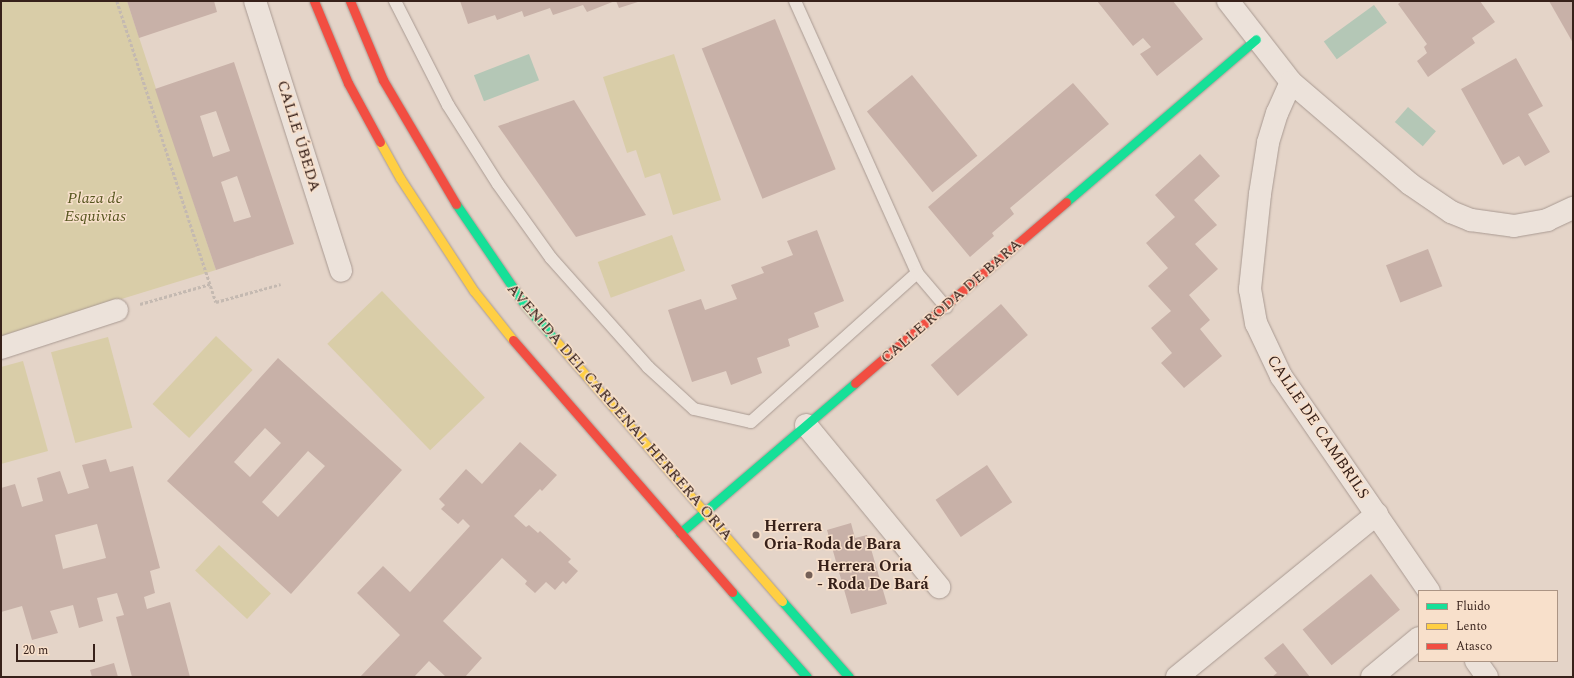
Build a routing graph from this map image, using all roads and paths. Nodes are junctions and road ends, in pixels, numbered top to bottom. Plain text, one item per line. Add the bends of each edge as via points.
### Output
1 (117, 1) edge
2 (255, 1) edge
3 (314, 1) edge
4 (350, 1) edge
5 (395, 1) edge
6 (795, 1) edge
7 (1228, 1) edge
8 (1256, 39) junction
9 (1290, 82) junction
10 (1573, 208) edge
11 (341, 271) dead end
12 (917, 273) junction
13 (210, 284) junction
14 (280, 284) dead end
15 (946, 307) junction
16 (117, 310) joint
17 (1, 348) edge
18 (806, 425) junction
19 (705, 512) junction
20 (1377, 514) junction
21 (680, 533) junction
22 (940, 587) dead end
23 (1428, 590) edge
24 (1418, 639) edge
25 (1477, 662) edge
26 (807, 677) edge
27 (849, 677) edge
28 (1177, 677) edge
29 (1372, 677) edge
30 (1487, 677) edge

1 - 13 path
2 - 11 street, CALLE ÚBEDA
3 - 21 main road, AVENIDA DEL CARDENAL HERRERA ORIA via 348,83 400,178 448,255 505,332 540,374
4 - 19 main road, AVENIDA DEL CARDENAL HERRERA ORIA via 394,100 454,203 493,261 558,344
5 - 12 lane via 448,105 498,184 551,258 643,362 694,409 751,422
6 - 12 lane
7 - 8 street
8 - 9 street
8 - 15 main road, CALLE RODA DE BARA
9 - 10 street via 1410,184 1451,212 1471,220 1514,226 1547,220
9 - 20 street, CALLE DE CAMBRILS via 1268,143 1250,289 1253,308 1267,351 1281,376
12 - 15 lane
13 - 14 path via 216,302
13 - 16 path
15 - 18 main road, CALLE RODA DE BARA
16 - 17 street
18 - 19 main road, CALLE RODA DE BARA
18 - 22 street
19 - 21 main road, CALLE RODA DE BARA
19 - 27 main road, AVENIDA DEL CARDENAL HERRERA ORIA
20 - 23 street, CALLE DE CAMBRILS
20 - 28 street, CALLE DE CAMBRILS
21 - 26 main road, AVENIDA DEL CARDENAL HERRERA ORIA
24 - 29 street
25 - 30 street

